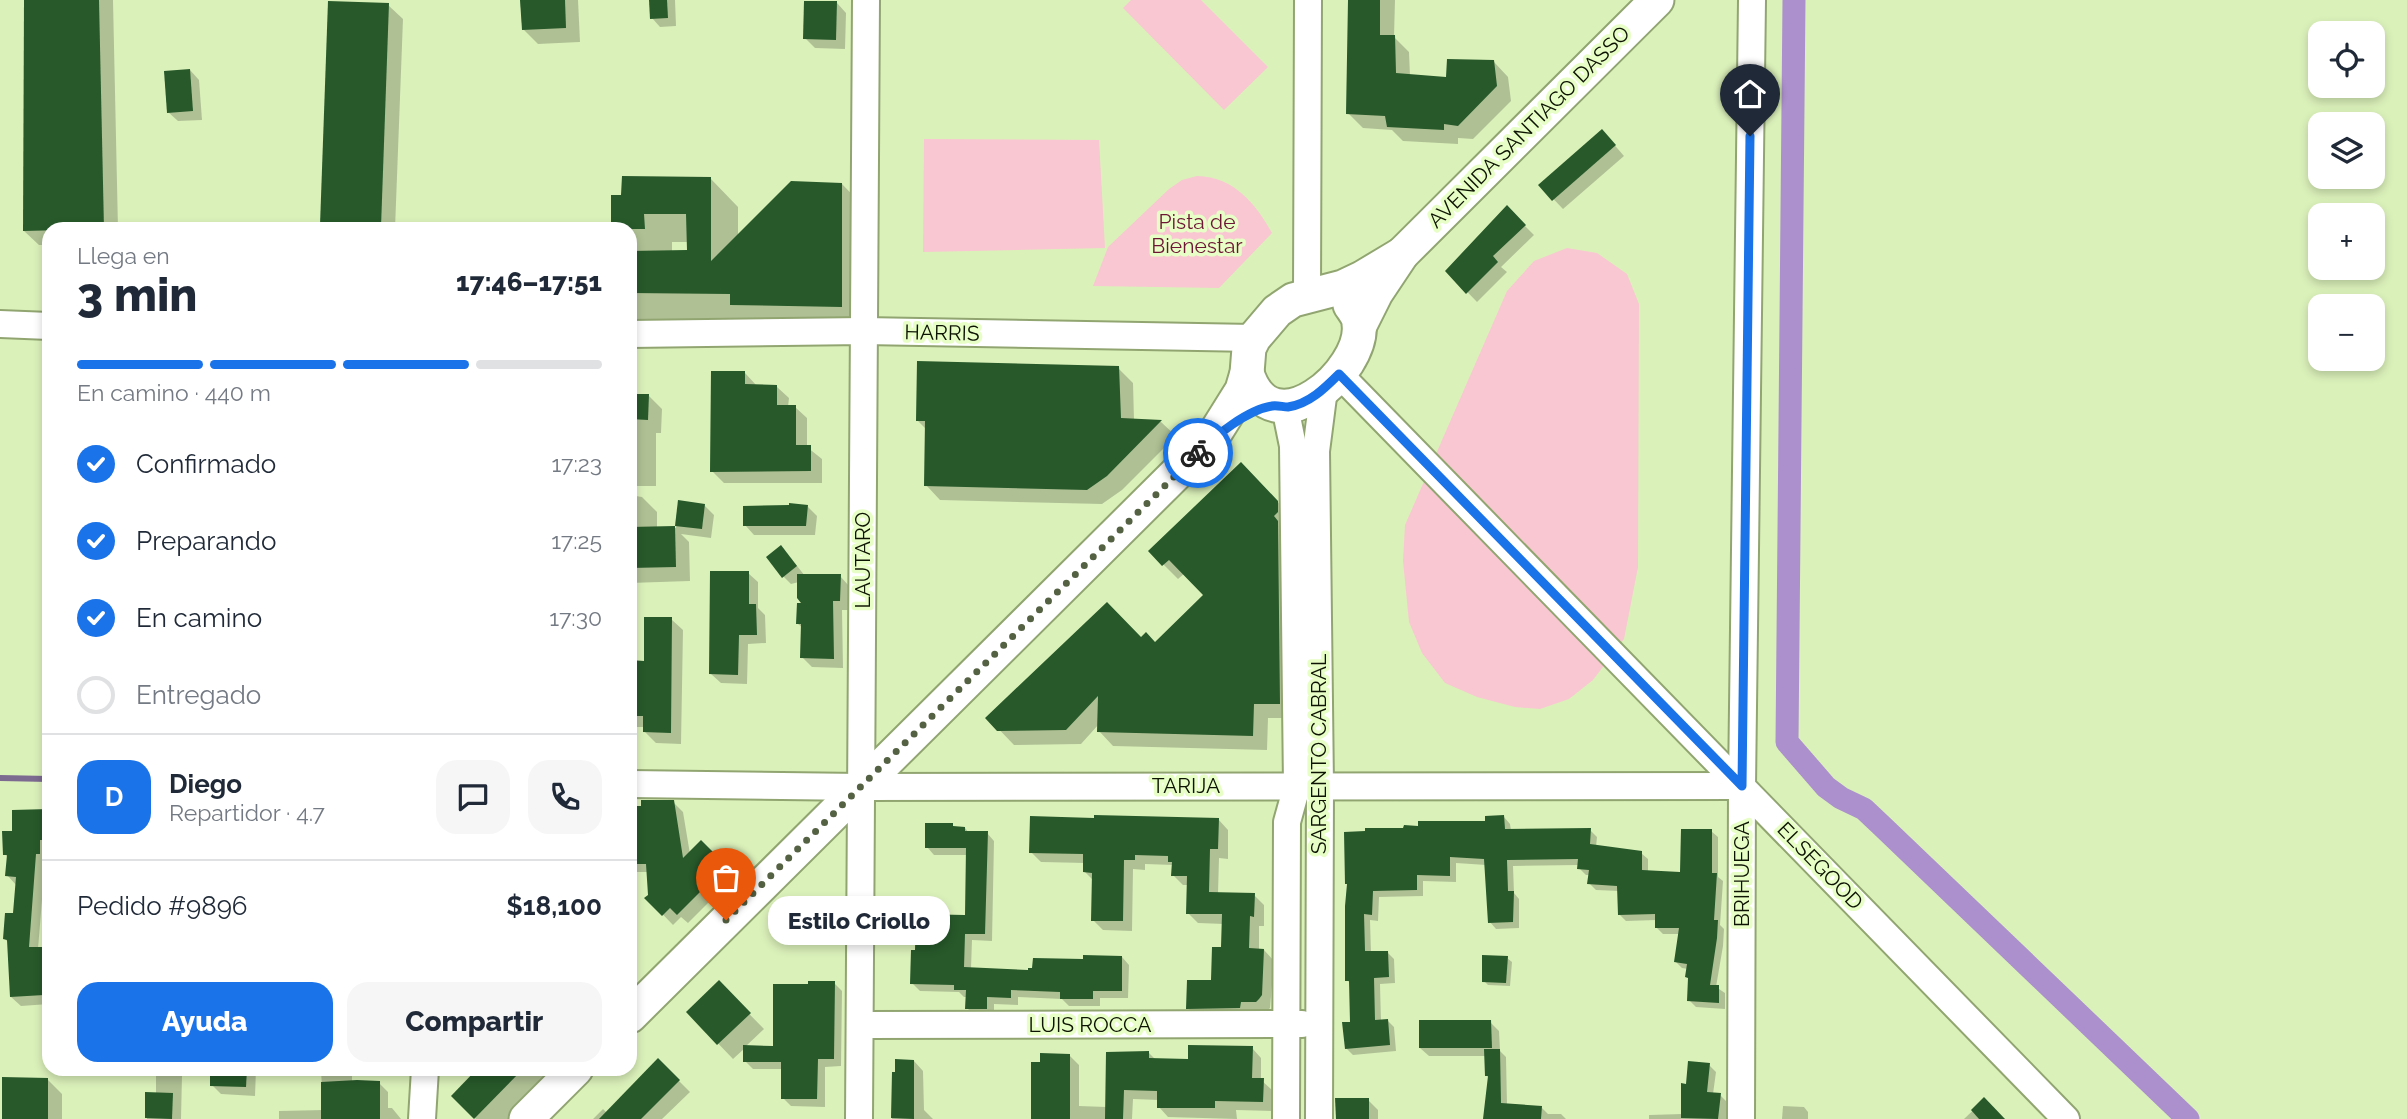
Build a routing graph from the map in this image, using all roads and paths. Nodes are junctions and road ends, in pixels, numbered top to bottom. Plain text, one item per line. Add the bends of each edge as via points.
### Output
1 (866, 0) edge
2 (1308, 0) edge
3 (1657, 0) edge
4 (1752, 0) edge
5 (1402, 254) junction
6 (1314, 293) junction
7 (0, 324) edge
8 (1360, 325) junction
9 (42, 326) edge
10 (864, 331) junction
11 (637, 334) edge
12 (1254, 338) junction
13 (1247, 373) junction
14 (1331, 382) junction
15 (1279, 406) junction
16 (1212, 438) junction
17 (637, 784) edge
18 (1308, 786) junction
19 (1742, 786) junction
20 (861, 787) junction
21 (637, 1009) edge
22 (1287, 1024) junction
23 (1320, 1024) junction
24 (860, 1025) junction
25 (425, 1076) edge
26 (569, 1076) edge
27 (422, 1119) edge
28 (526, 1119) edge
29 (859, 1119) edge
30 (1286, 1119) edge
31 (1319, 1119) edge
32 (1741, 1119) edge
33 (2066, 1119) edge

1 - 10 street, LAUTARO
2 - 6 street
3 - 5 main road, AVENIDA SANTIAGO DASSO
4 - 19 street, BRIHUEGA
5 - 6 main road, AVENIDA SANTIAGO DASSO via 1343,287
5 - 8 main road, AVENIDA SANTIAGO DASSO
6 - 8 main road via 1335,294 1346,301
6 - 12 main road, AVENIDA SANTIAGO DASSO via 1277,311
7 - 9 street
8 - 14 main road, AVENIDA SANTIAGO DASSO via 1353,351
10 - 11 street, HARRIS
10 - 12 street, HARRIS
10 - 20 street, LAUTARO
12 - 13 main road, AVENIDA SANTIAGO DASSO
13 - 15 main road via 1262,400
13 - 16 main road, AVENIDA SANTIAGO DASSO via 1234,405
14 - 15 main road, AVENIDA SANTIAGO DASSO via 1303,401
14 - 18 street, SARGENTO CABRAL via 1316,450
14 - 19 street, ELSEGOOD
15 - 16 main road, AVENIDA SANTIAGO DASSO via 1247,416
15 - 18 street, SARGENTO CABRAL via 1293,446
16 - 20 main road, AVENIDA SANTIAGO DASSO
17 - 20 street, TARIJA
18 - 19 street, TARIJA
18 - 20 street, TARIJA
18 - 22 street, SARGENTO CABRAL via 1287,822
18 - 23 street, SARGENTO CABRAL
19 - 32 street, BRIHUEGA
19 - 33 street, ELSEGOOD
20 - 21 main road, AVENIDA SANTIAGO DASSO
20 - 24 street, LAUTARO
22 - 23 street, LUIS ROCCA
22 - 24 street, LUIS ROCCA
22 - 30 street, SARGENTO CABRAL
23 - 31 street, SARGENTO CABRAL
24 - 29 street, LAUTARO
25 - 27 street
26 - 28 main road

